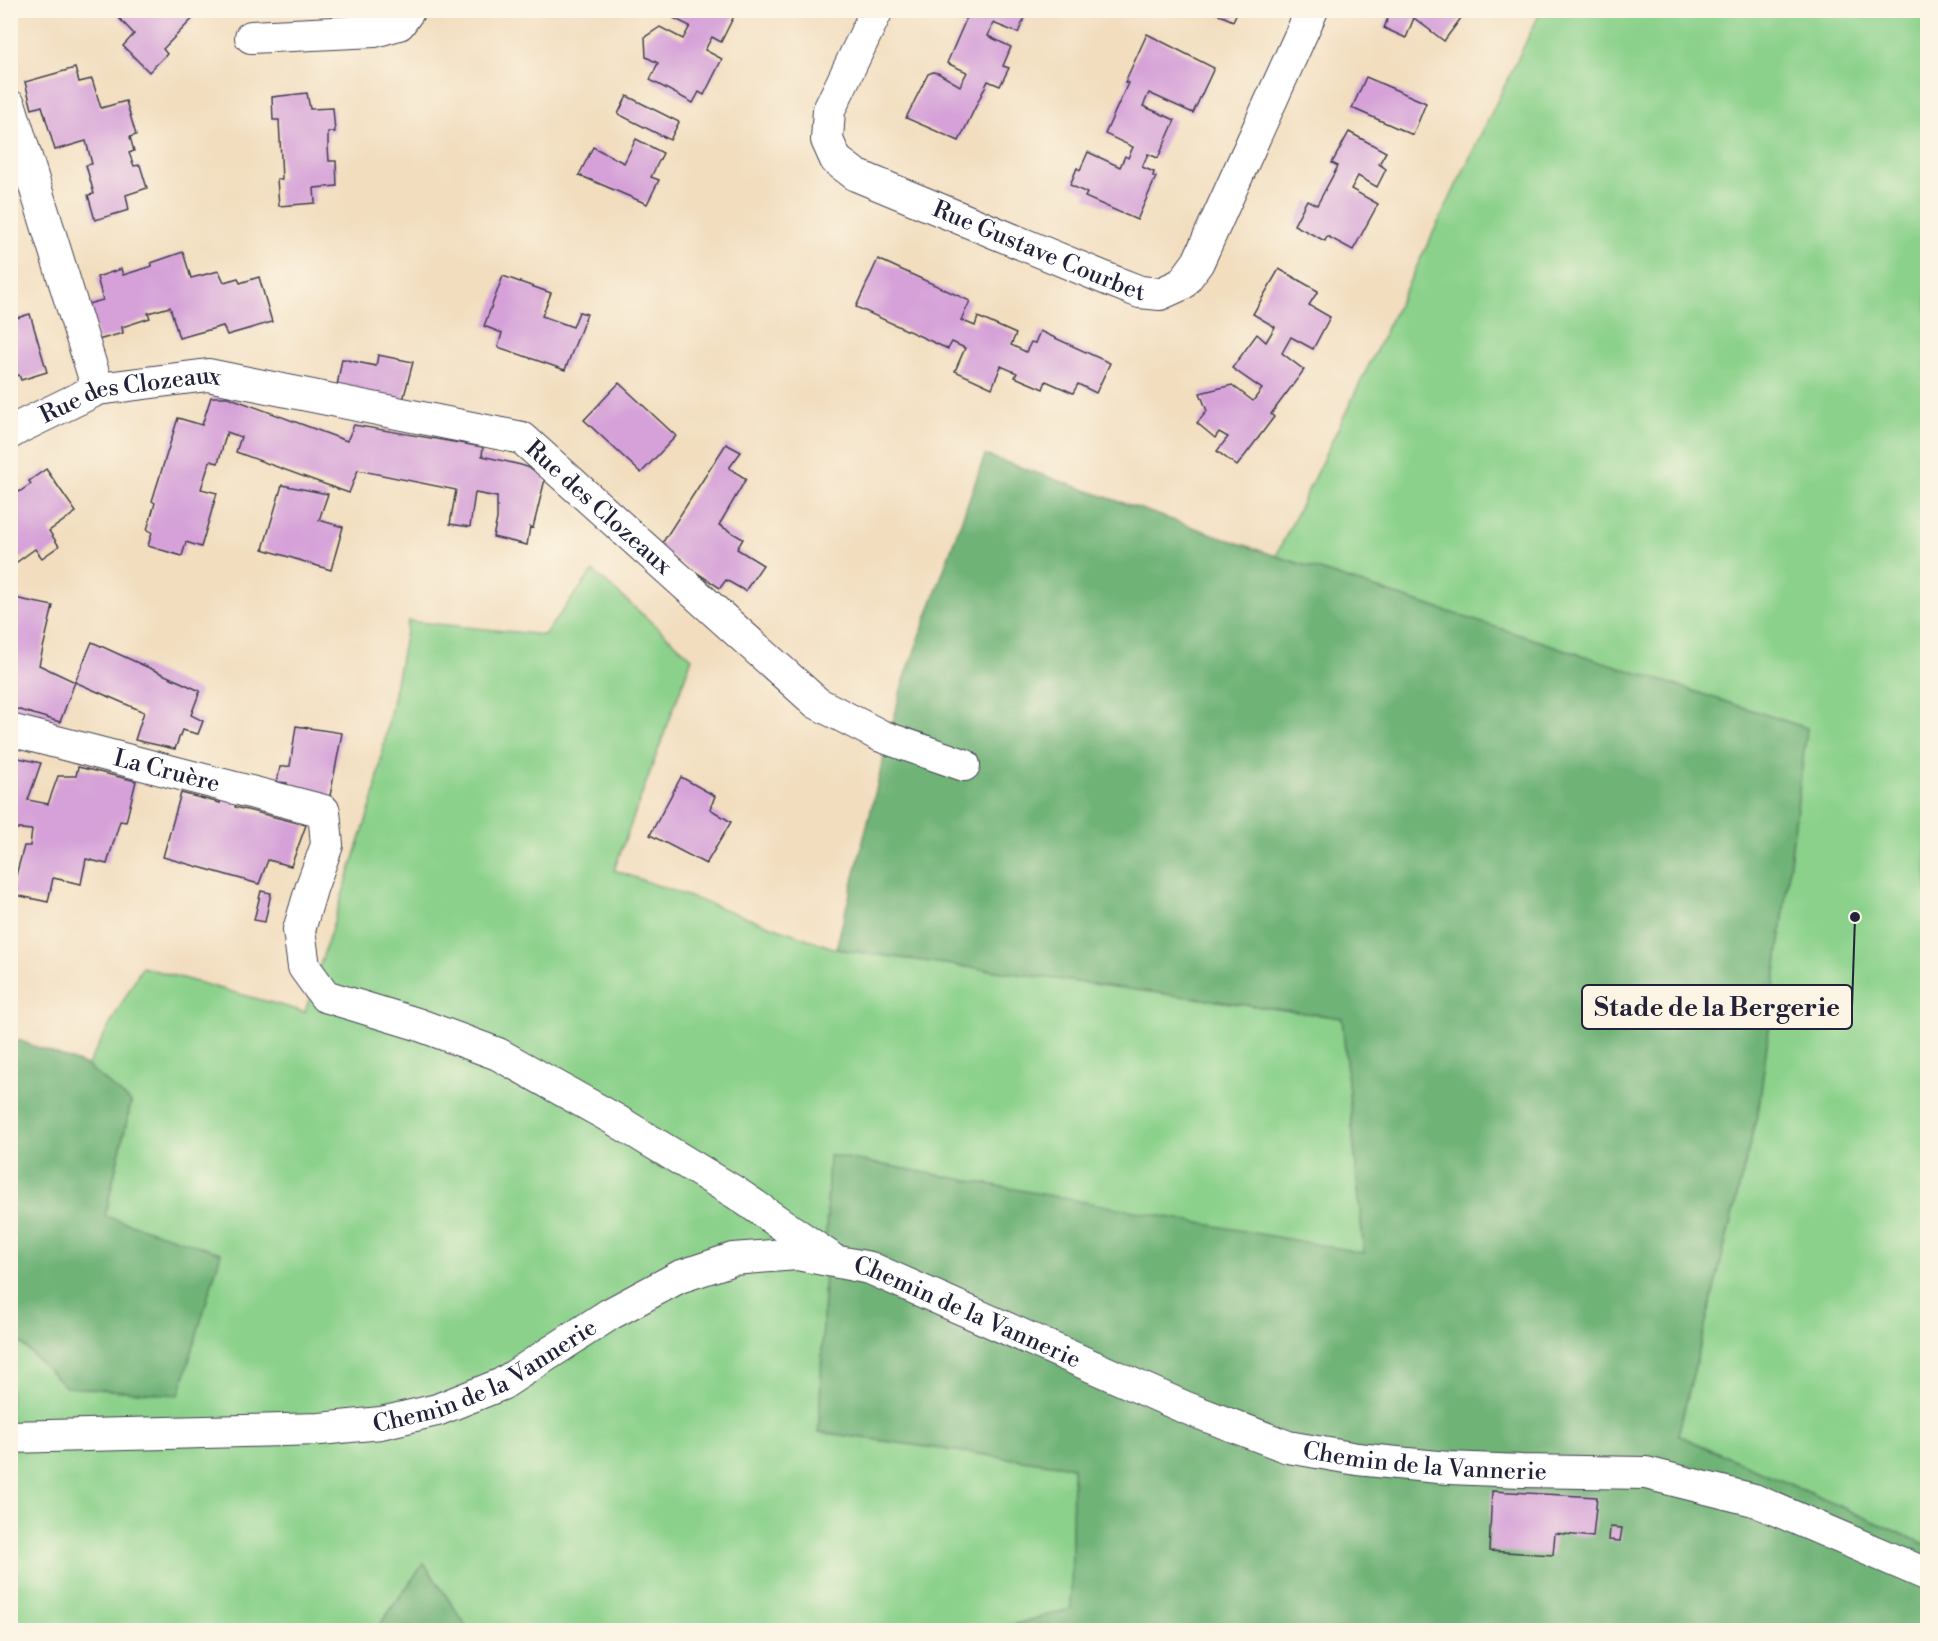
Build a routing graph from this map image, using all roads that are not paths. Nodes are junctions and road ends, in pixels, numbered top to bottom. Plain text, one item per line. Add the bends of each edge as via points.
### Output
1 (409, 10) edge
2 (877, 10) edge
3 (1312, 10) edge
4 (251, 37) dead end
5 (10, 106) edge
6 (98, 389) junction
7 (10, 433) edge
8 (10, 730) edge
9 (964, 765) dead end
10 (835, 1261) junction
11 (10, 1437) edge
12 (1928, 1575) edge

1 - 4 street via 399,24 375,31
2 - 3 street, Rue Gustave Courbet via 829,110 827,140 836,160 856,175 1112,281 1140,292 1160,294 1182,284 1198,262
5 - 6 street
6 - 7 street, Rue des Clozeaux
6 - 9 street, Rue des Clozeaux via 208,375 522,438 817,703 881,736
8 - 10 street, La Cruère via 324,810 327,845 299,930 304,967 325,996 498,1054 736,1193
10 - 11 street, Chemin de la Vannerie via 797,1254 733,1259 679,1277 610,1314 502,1384 437,1410 381,1423 320,1429
10 - 12 street, Chemin de la Vannerie via 870,1268 1184,1407 1288,1447 1449,1468 1646,1473 1754,1500

